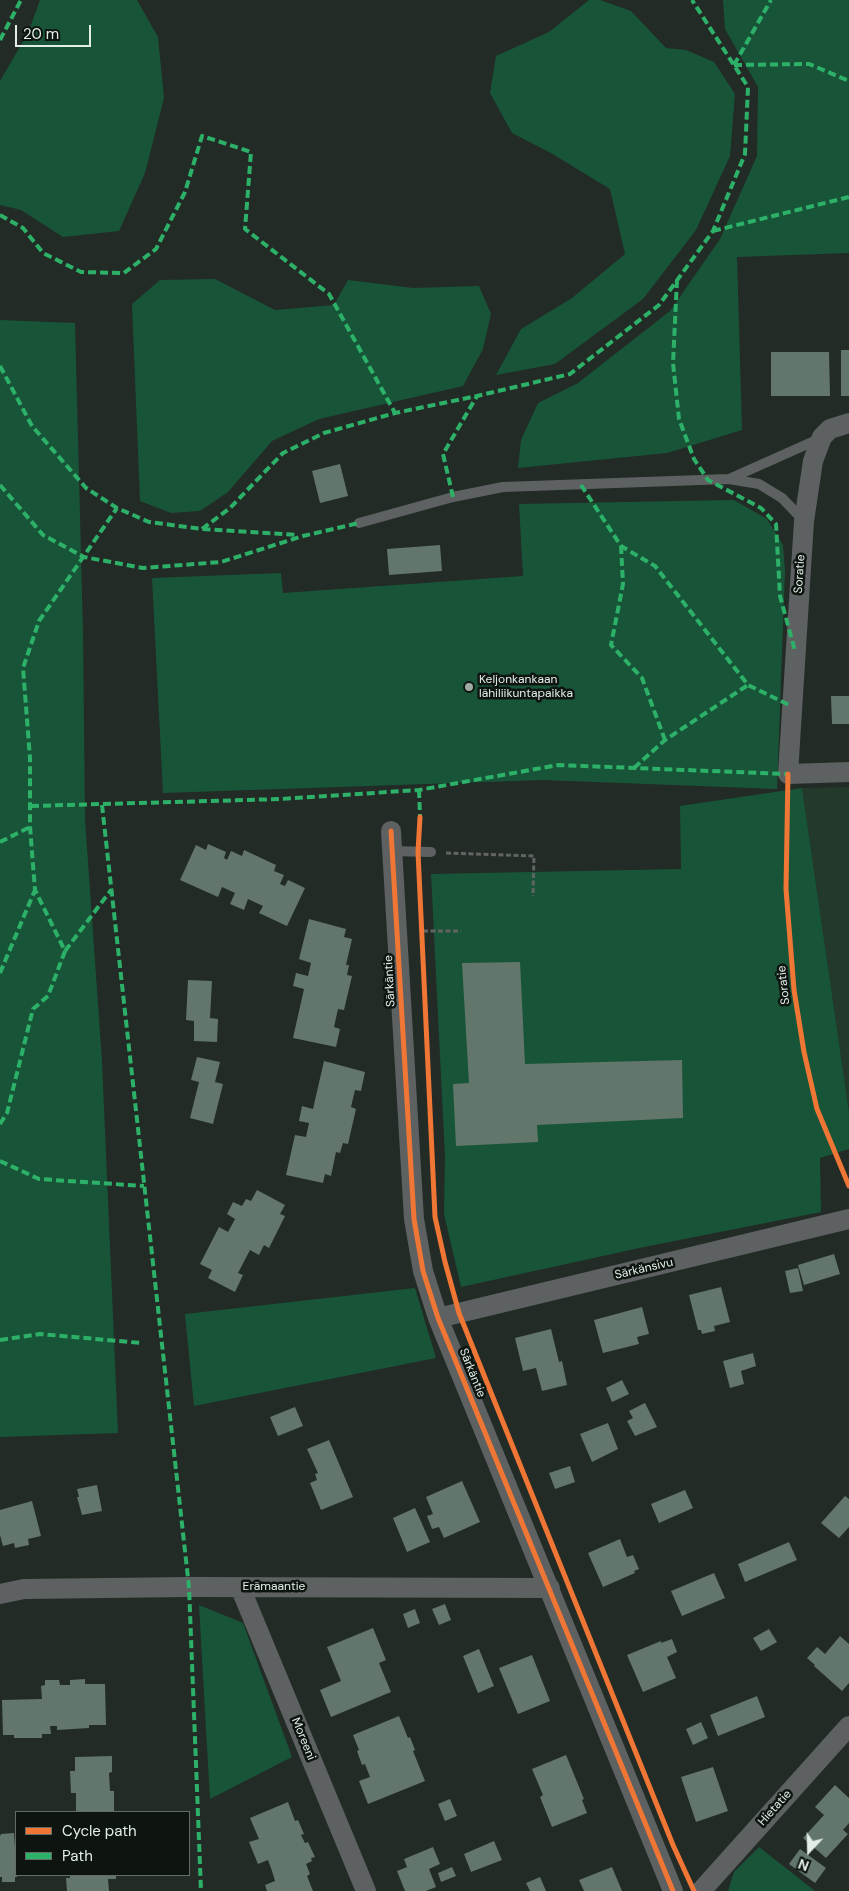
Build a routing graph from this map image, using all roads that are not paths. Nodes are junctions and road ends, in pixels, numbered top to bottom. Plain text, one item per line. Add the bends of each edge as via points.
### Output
1 (849, 424) edge
2 (822, 437) junction
3 (729, 479) junction
4 (804, 521) junction
5 (359, 523) dead end
6 (849, 772) edge
7 (391, 831) dead end
8 (392, 851) junction
9 (431, 852) road end
10 (849, 1219) edge
11 (438, 1318) junction
12 (240, 1587) junction
13 (550, 1588) junction
14 (0, 1594) edge
15 (849, 1726) edge
16 (366, 1891) edge
17 (673, 1891) edge
18 (700, 1891) edge

1 - 2 street via 830,429
2 - 3 lane
2 - 4 street, Soratie via 812,461
3 - 4 lane via 759,484 782,498
3 - 5 lane via 502,487
4 - 6 street, Soratie via 788,774
7 - 8 street, Särkäntie
8 - 9 lane
8 - 11 street, Särkäntie via 414,1219 423,1271
10 - 11 street, Särkänsivu
11 - 13 street, Särkäntie
12 - 13 street, Erämaantie
12 - 14 street, Erämaantie via 24,1589
12 - 16 street, Moreeni
13 - 17 street, Särkäntie
15 - 18 street, Hietatie

